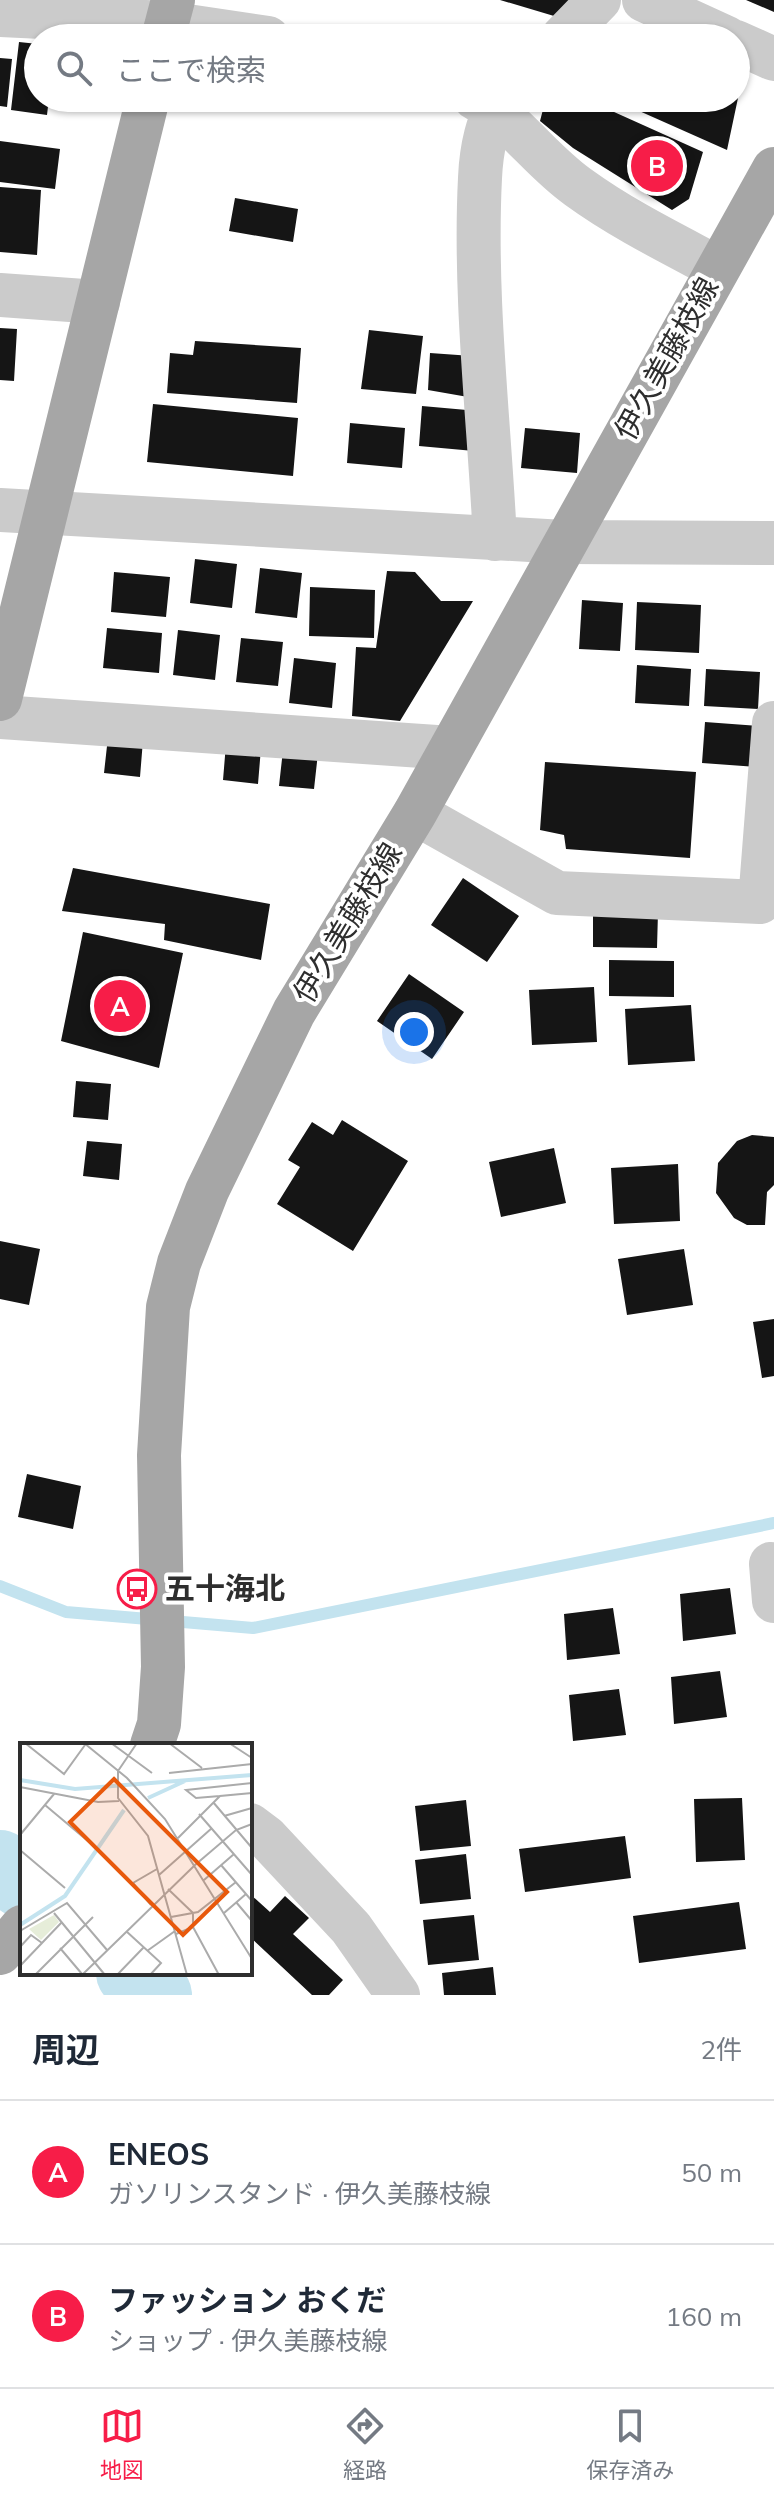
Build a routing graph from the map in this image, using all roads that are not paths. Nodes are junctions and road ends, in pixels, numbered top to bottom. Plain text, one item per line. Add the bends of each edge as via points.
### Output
1 (599, 0) edge
2 (644, 0) edge
3 (0, 15) edge
4 (168, 20) edge
5 (190, 24) edge
6 (576, 24) edge
7 (696, 24) edge
8 (750, 48) edge
9 (774, 59) edge
10 (145, 112) edge
11 (490, 112) edge
12 (501, 112) edge
13 (774, 169) edge
14 (718, 268) junction
15 (0, 295) edge
16 (98, 302) junction
17 (0, 510) edge
18 (45, 514) junction
19 (495, 539) junction
20 (564, 542) junction
21 (774, 543) edge
22 (0, 699) edge
23 (0, 717) edge
24 (774, 723) edge
25 (451, 748) junction
26 (415, 813) junction
27 (153, 1743) edge
28 (252, 1826) edge
29 (20, 1929) edge
30 (0, 1953) edge
31 (398, 1995) edge

1 - 6 street
2 - 7 street
3 - 4 street
4 - 5 street
8 - 9 street
10 - 16 main road
11 - 19 street via 480,190 481,281
12 - 14 street via 577,186
13 - 14 main road, 伊久美藤枝線
14 - 20 main road, 伊久美藤枝線
15 - 16 street
16 - 18 main road
17 - 18 street
18 - 19 street
18 - 22 main road
19 - 20 street
20 - 21 street
20 - 25 main road, 伊久美藤枝線
23 - 25 street
24 - 26 street via 760,902 557,893
25 - 26 main road, 伊久美藤枝線
26 - 27 main road, 伊久美藤枝線 via 294,1012 207,1191 179,1263 168,1307 159,1455 163,1667
28 - 31 street via 351,1928
29 - 30 main road

